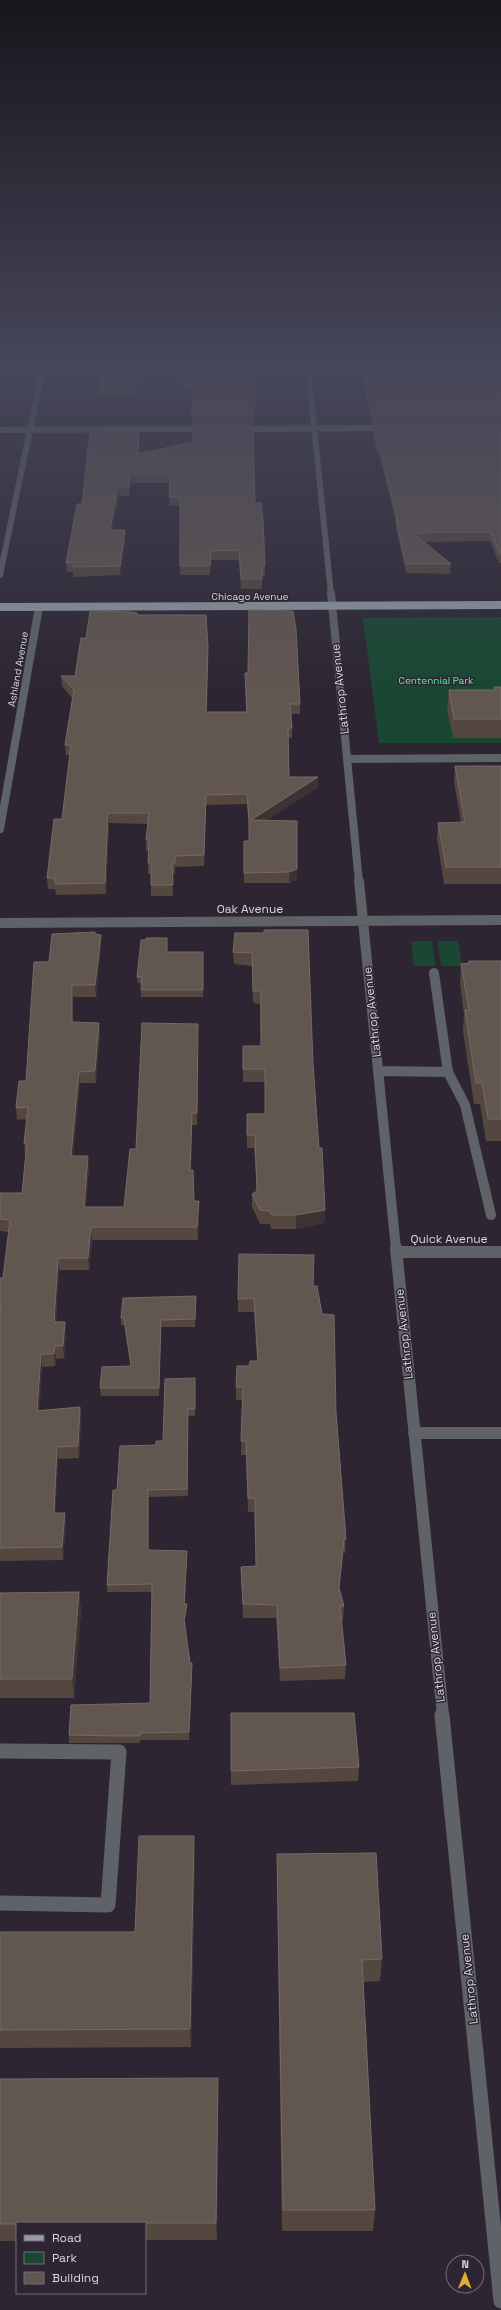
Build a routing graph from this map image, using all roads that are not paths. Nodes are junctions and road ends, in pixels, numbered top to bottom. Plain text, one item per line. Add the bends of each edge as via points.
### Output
1 (21, 475) edge
2 (318, 475) edge
3 (0, 574) edge
4 (501, 605) edge
5 (331, 606) junction
6 (0, 607) edge
7 (39, 607) junction
8 (501, 758) edge
9 (347, 759) junction
10 (0, 829) edge
11 (363, 920) junction
12 (501, 920) edge
13 (0, 923) edge
14 (434, 973) dead end
15 (378, 1070) junction
16 (448, 1072) junction
17 (491, 1215) dead end
18 (396, 1252) junction
19 (501, 1252) edge
20 (414, 1433) junction
21 (501, 1433) edge
22 (0, 1751) edge
23 (0, 1903) edge
24 (501, 2301) edge

1 - 3 street
2 - 5 street, Lathrop Avenue
4 - 5 main road, Chicago Avenue
5 - 7 main road, Chicago Avenue
5 - 9 street, Lathrop Avenue
6 - 7 main road, Chicago Avenue
7 - 10 street, Ashland Avenue
8 - 9 street
9 - 11 street, Lathrop Avenue
11 - 12 street, Oak Avenue
11 - 13 street, Oak Avenue
11 - 15 street, Lathrop Avenue
14 - 16 street
15 - 16 street
15 - 18 street, Lathrop Avenue
16 - 17 street via 465,1105
18 - 19 street, Quick Avenue
18 - 20 street, Lathrop Avenue
20 - 21 street
20 - 24 street, Lathrop Avenue
22 - 23 street via 119,1752 108,1904

